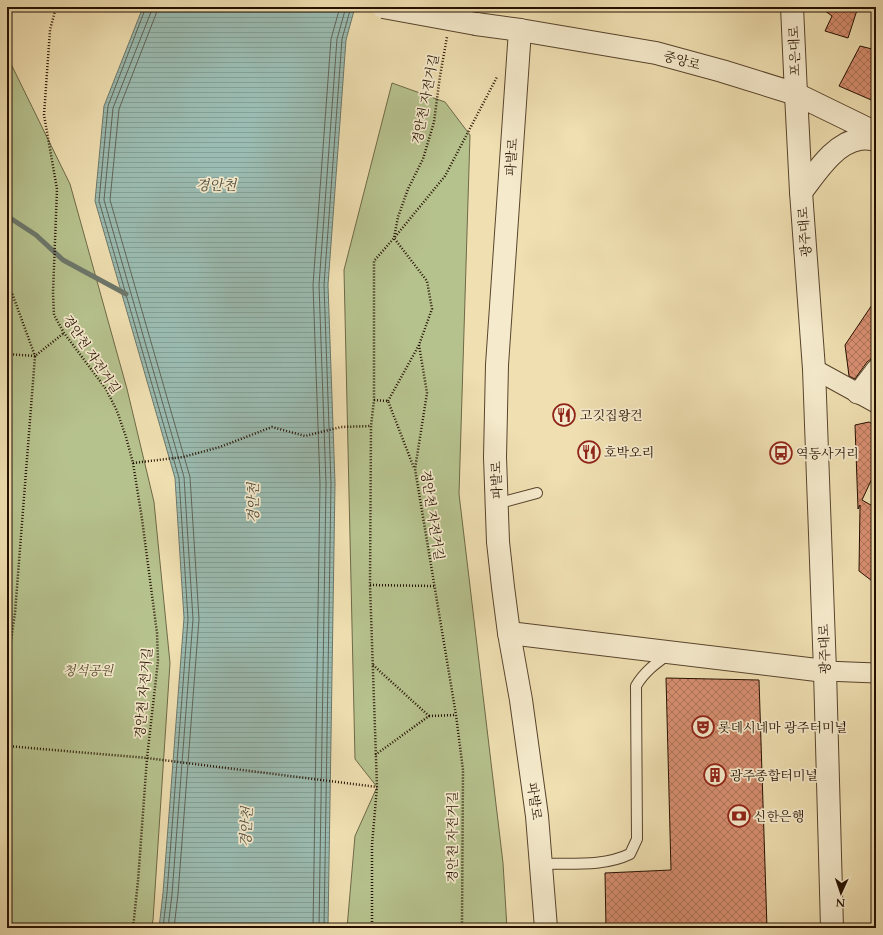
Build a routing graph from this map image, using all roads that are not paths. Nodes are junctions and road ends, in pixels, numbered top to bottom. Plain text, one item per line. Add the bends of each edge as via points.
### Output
1 (383, 7) edge
2 (784, 7) edge
3 (792, 7) edge
4 (799, 7) edge
5 (520, 30) junction
6 (794, 32) junction
7 (796, 94) junction
8 (876, 133) edge
9 (876, 140) edge
10 (801, 192) junction
11 (814, 369) junction
12 (876, 369) edge
13 (857, 394) junction
14 (876, 404) edge
15 (537, 493) dead end
16 (496, 504) junction
17 (508, 634) junction
18 (669, 654) junction
19 (825, 671) junction
20 (876, 673) edge
21 (541, 864) junction
22 (546, 928) edge
23 (832, 928) edge

1 - 5 street, 중앙로, bridge
2 - 6 street
3 - 6 street, 포은대로
4 - 6 street
5 - 7 street, 중앙로 via 656,53
5 - 16 street, 파발로 via 497,365
6 - 7 street, 포은대로
7 - 8 street, 중앙로
7 - 10 street, 광주대로
9 - 10 street via 860,139 840,147 823,163
10 - 11 street, 광주대로
11 - 13 street
11 - 19 street, 광주대로
12 - 13 street
13 - 14 street
15 - 16 lane
16 - 17 street, 파발로
17 - 18 street
17 - 21 street, 파발로 via 521,700
18 - 19 street
18 - 21 lane via 651,667 636,686 637,839 630,854 618,860 604,862
19 - 20 street
19 - 23 street, 광주대로
21 - 22 street, 파발로

